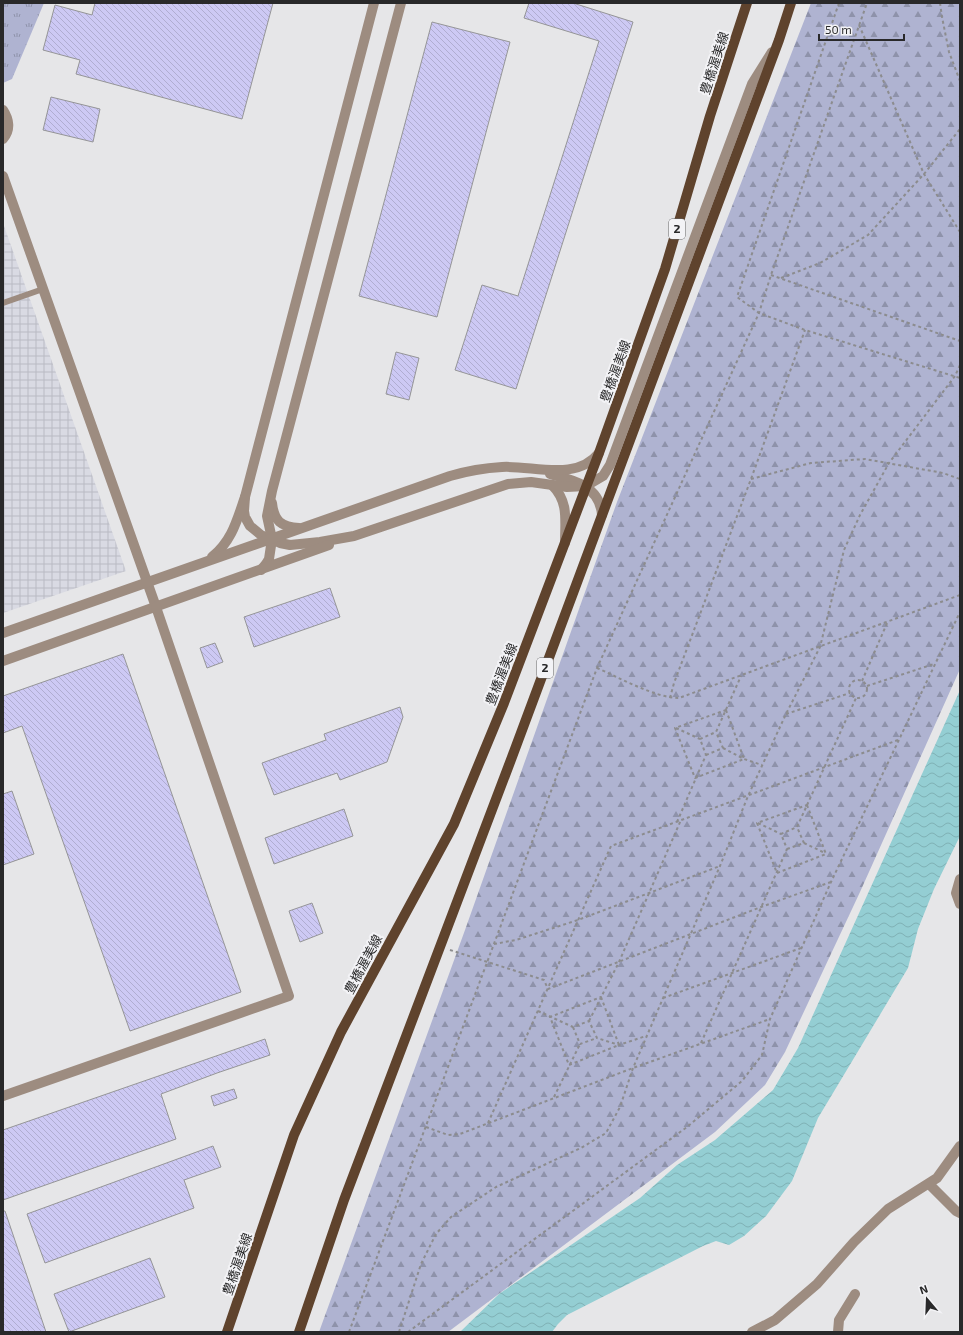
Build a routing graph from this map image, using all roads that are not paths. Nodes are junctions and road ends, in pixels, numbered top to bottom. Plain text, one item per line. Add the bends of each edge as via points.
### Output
1 (374, 3) edge
2 (401, 3) edge
3 (747, 3) edge
4 (791, 3) edge
5 (779, 40) junction
6 (3, 110) edge
7 (3, 139) edge
8 (3, 176) edge
9 (43, 289) junction
10 (3, 303) edge
11 (599, 453) junction
12 (533, 469) junction
13 (552, 485) junction
14 (586, 486) junction
15 (272, 491) junction
16 (245, 497) junction
17 (602, 516) junction
18 (302, 528) junction
19 (354, 536) junction
20 (272, 539) junction
21 (565, 544) junction
22 (206, 562) junction
23 (261, 570) junction
24 (148, 582) junction
25 (156, 607) junction
26 (3, 633) edge
27 (3, 661) edge
28 (960, 879) edge
29 (960, 904) edge
30 (3, 1096) edge
31 (960, 1146) edge
32 (929, 1184) junction
33 (960, 1213) edge
34 (856, 1294) dead end
35 (227, 1332) edge
36 (299, 1332) edge
37 (752, 1332) edge
38 (838, 1332) edge

1 - 16 street
2 - 15 street
3 - 11 main road, 豊橋渥美線 / 2 via 710,116 665,269
4 - 5 main road, 2
5 - 14 street via 752,84 610,465 603,476
5 - 17 main road, 2
6 - 7 street via 8,128
8 - 9 street
9 - 10 lane
9 - 24 street
11 - 12 street via 590,462 578,468
11 - 14 main road, 豊橋渥美線 / 2
12 - 14 street
12 - 18 street via 502,467 468,471
13 - 14 street
13 - 19 street via 531,482 508,484
13 - 21 street via 564,504
14 - 17 street via 599,500
14 - 21 main road, 豊橋渥美線 / 2
15 - 18 street via 273,508 279,522 287,527
15 - 20 street via 267,516
16 - 20 street via 245,517 250,526 261,535
16 - 22 street via 228,541
17 - 36 main road, 2 via 344,1200
18 - 20 street
19 - 20 street via 290,544
19 - 23 street
20 - 22 street
20 - 23 street via 269,559
21 - 35 main road, 豊橋渥美線 / 2 via 454,824 341,1032 294,1135
22 - 24 street
23 - 25 street
24 - 25 street
24 - 26 street
25 - 27 street
25 - 30 street via 289,996
28 - 29 street via 956,893
31 - 32 street via 937,1178
32 - 33 street
32 - 37 street via 888,1209 854,1242 817,1284 775,1320
34 - 38 street via 839,1320

